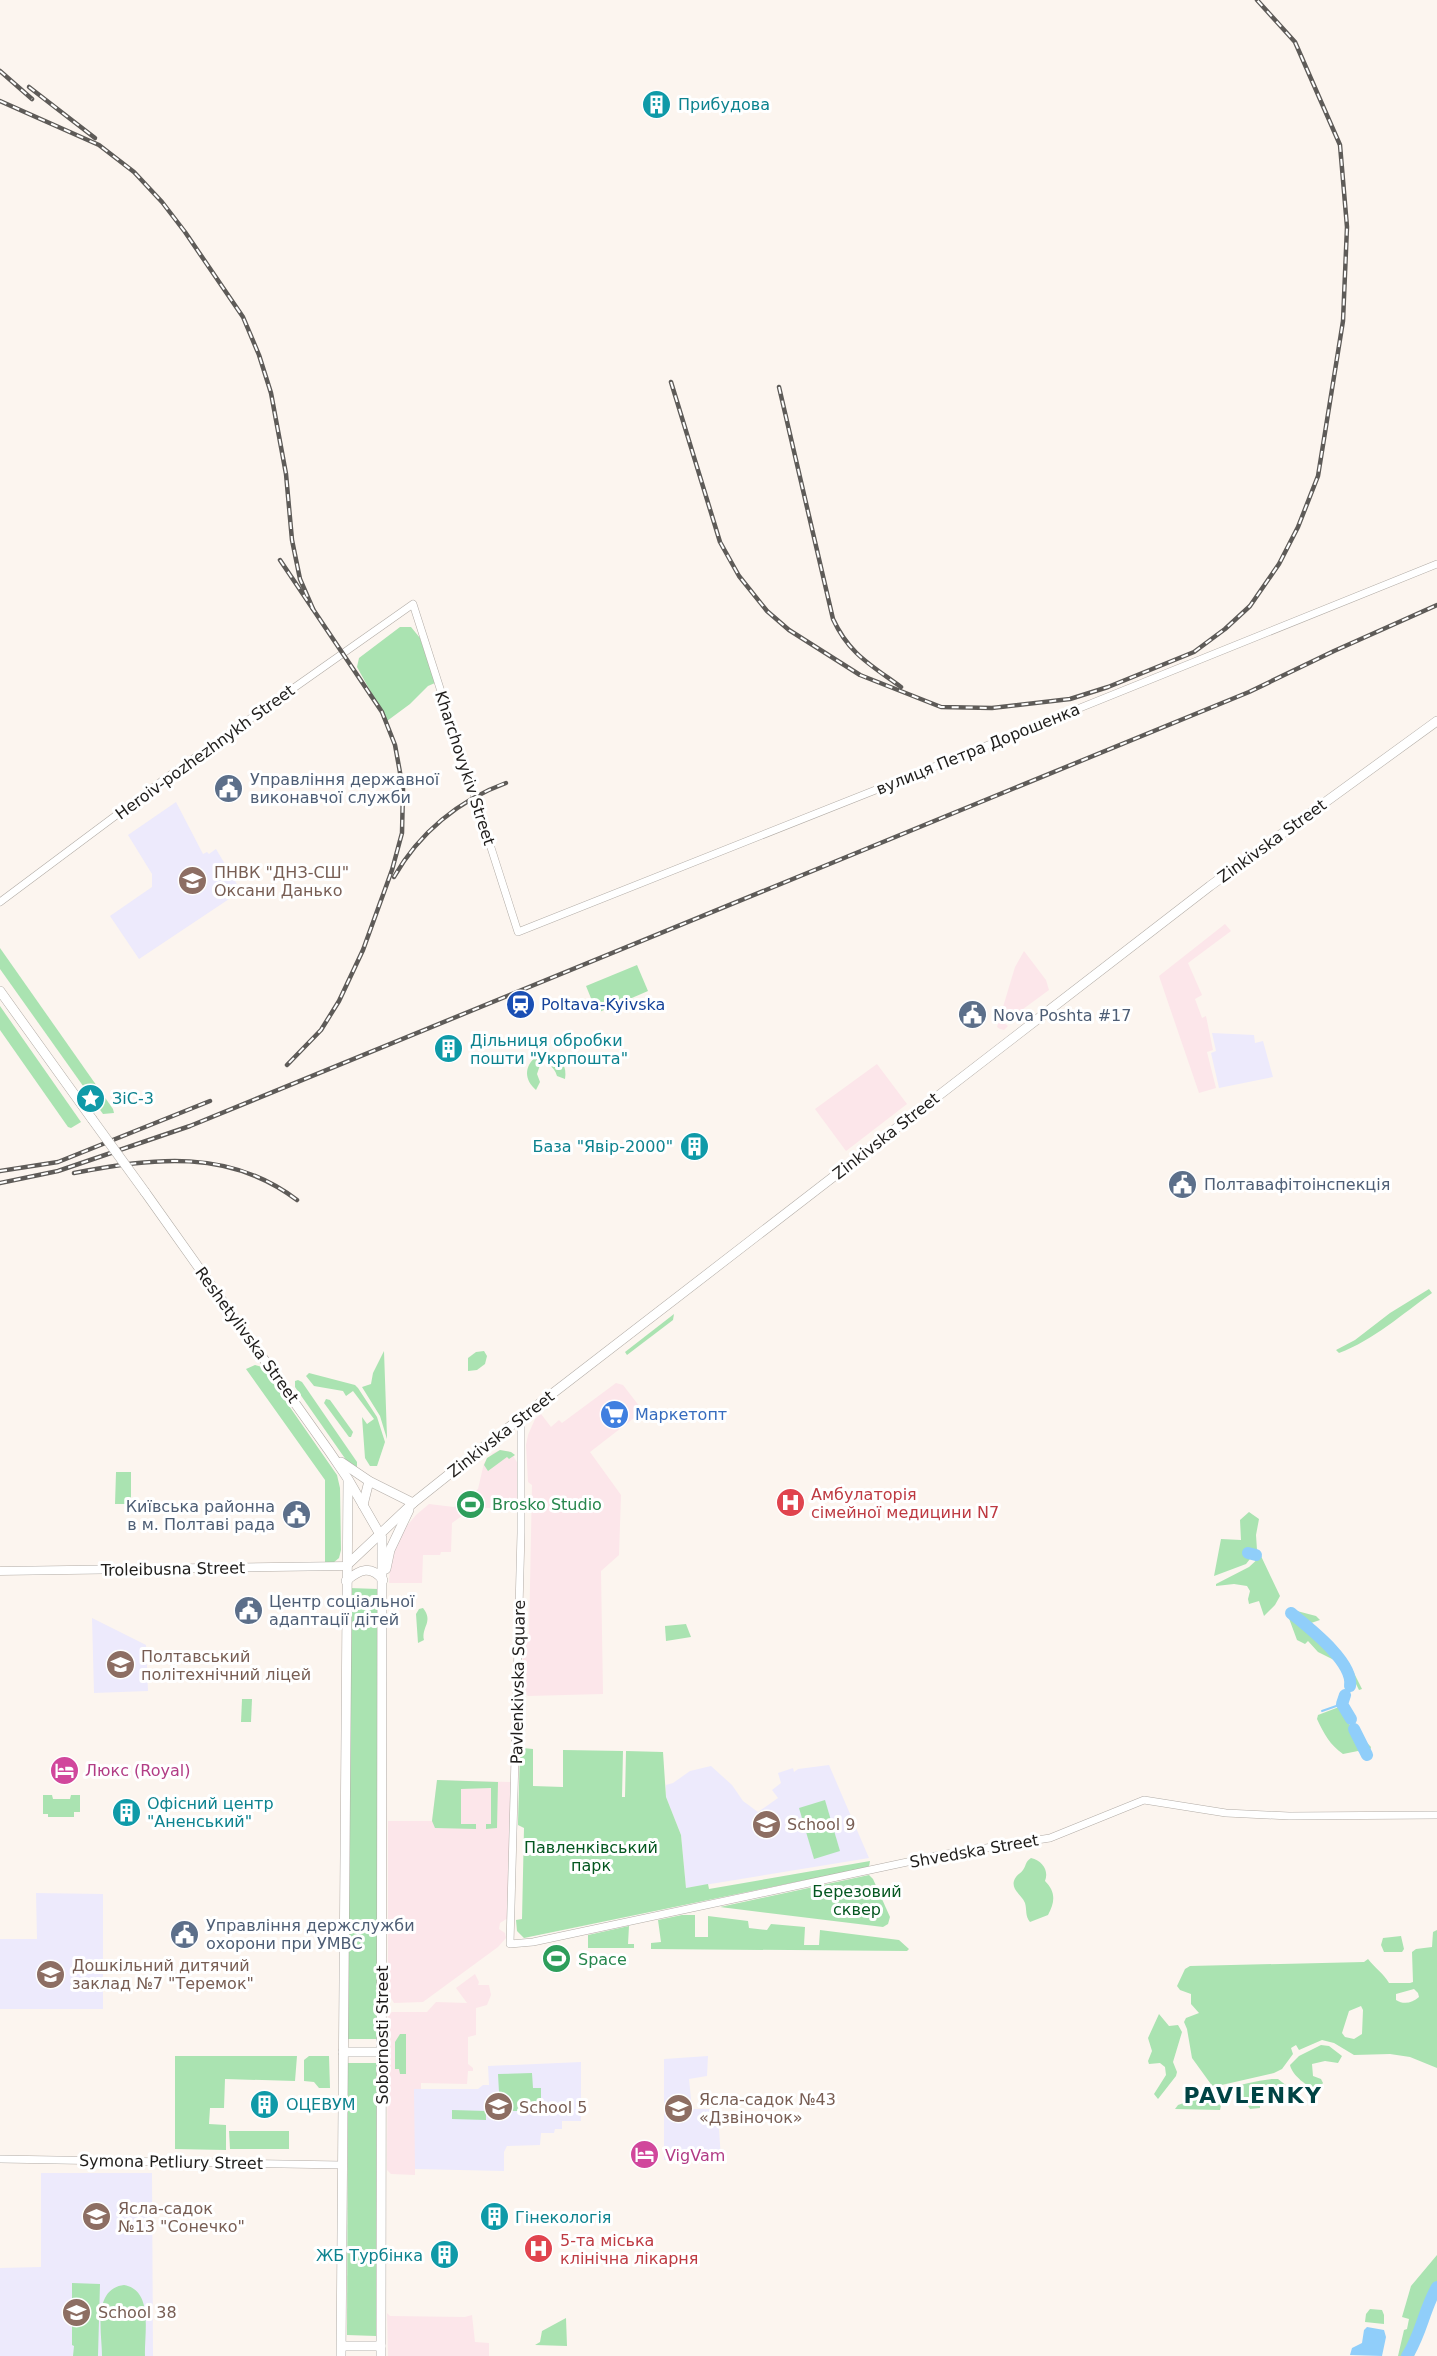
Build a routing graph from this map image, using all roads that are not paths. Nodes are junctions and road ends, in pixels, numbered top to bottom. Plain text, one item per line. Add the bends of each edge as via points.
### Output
1 (1437, 564) edge
2 (412, 604) joint
3 (1437, 721) edge
4 (0, 902) edge
5 (518, 932) joint
6 (0, 992) edge
7 (521, 1419) junction
8 (329, 1450) junction
9 (348, 1479) junction
10 (369, 1481) junction
11 (413, 1503) junction
12 (363, 1505) junction
13 (380, 1534) junction
14 (346, 1566) junction
15 (0, 1571) edge
16 (383, 1580) junction
17 (346, 1581) junction
18 (1437, 1815) edge
19 (510, 1944) joint
20 (343, 2052) junction
21 (382, 2052) junction
22 (0, 2159) edge
23 (342, 2165) junction
24 (342, 2351) edge
25 (381, 2351) edge

1 - 5 street, вулиця Петра Дорошенка
2 - 4 street, Heroiv-pozhezhnykh Street via 166,778
2 - 5 street, Kharchovykiv Street
3 - 7 main road, Zinkivska Street via 1210,886
6 - 8 main road, Reshetylivska Street, bridge
7 - 11 main road, Zinkivska Street
7 - 19 street, Pavlenkivska Square
8 - 9 main road, Reshetylivska Street
8 - 10 main road
9 - 12 main road, Reshetylivska Street
9 - 14 main road
10 - 11 main road
10 - 12 main road
11 - 13 main road, Zinkivska Street
11 - 16 main road via 390,1550
12 - 13 main road, Reshetylivska Street
13 - 14 main road, Zinkivska Street
13 - 16 main road, Sobornosti Street
14 - 15 main road, Troleibusna Street
14 - 17 main road
16 - 17 main road via 368,1569 358,1571
16 - 21 main road, Sobornosti Street
17 - 20 main road
18 - 19 street, Shvedska Street via 1226,1814 1144,1800 1050,1838 939,1855
20 - 21 main road
20 - 23 main road
21 - 25 main road, Sobornosti Street
22 - 23 street, Symona Petliury Street
23 - 24 main road
24 - 25 main road

